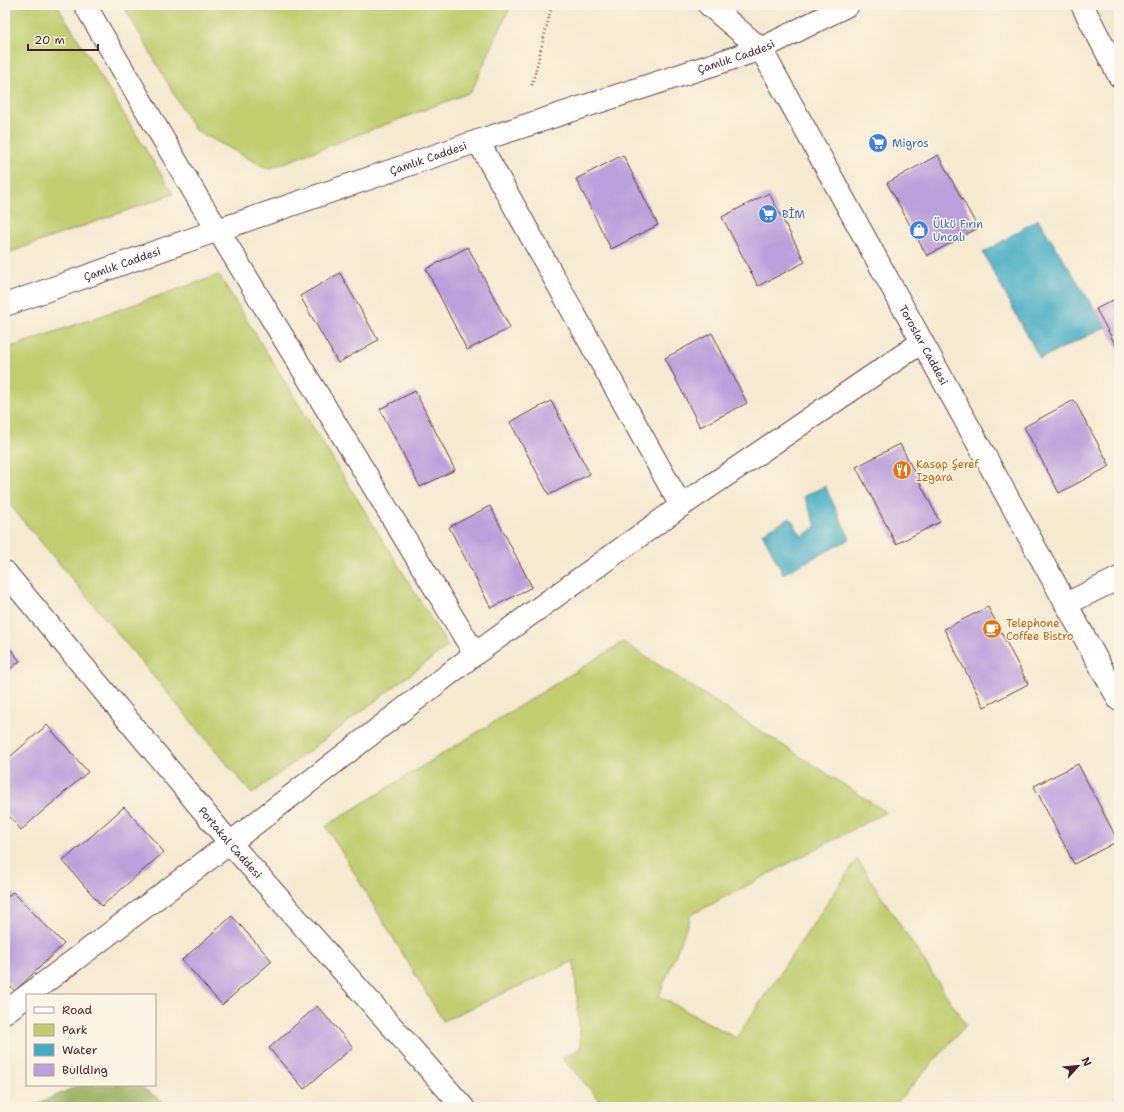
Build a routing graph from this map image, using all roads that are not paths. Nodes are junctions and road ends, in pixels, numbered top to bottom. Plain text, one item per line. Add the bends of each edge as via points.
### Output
1 (85, 5) edge
2 (710, 5) edge
3 (848, 5) edge
4 (1082, 5) edge
5 (761, 49) junction
6 (1119, 76) edge
7 (478, 141) junction
8 (218, 230) junction
9 (5, 305) edge
10 (922, 342) junction
11 (681, 506) junction
12 (5, 572) edge
13 (1119, 578) edge
14 (1066, 604) junction
15 (475, 654) junction
16 (1119, 700) edge
17 (230, 843) junction
18 (28, 994) edge
19 (26, 996) edge
20 (5, 1012) edge
21 (463, 1107) edge

1 - 8 street
2 - 5 street, Toroslar Caddesi
3 - 5 street, Çamlık Caddesi
4 - 6 street
5 - 7 street, Çamlık Caddesi
5 - 10 street, Toroslar Caddesi
7 - 8 street, Çamlık Caddesi
7 - 11 street
8 - 9 street, Çamlık Caddesi
8 - 15 street
10 - 11 street
10 - 14 street, Toroslar Caddesi
11 - 15 street
12 - 17 street, Portakal Caddesi
13 - 14 street
14 - 16 street, Toroslar Caddesi
15 - 17 street
17 - 18 street
17 - 21 street, Portakal Caddesi
19 - 20 street

